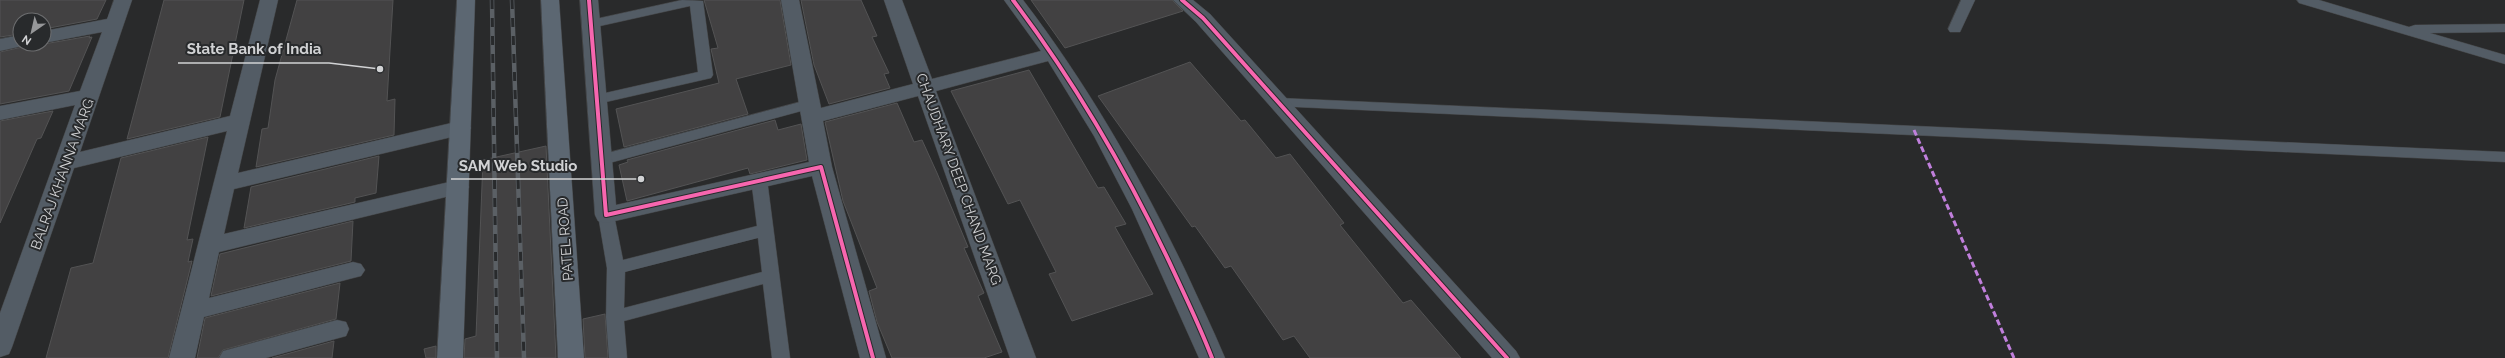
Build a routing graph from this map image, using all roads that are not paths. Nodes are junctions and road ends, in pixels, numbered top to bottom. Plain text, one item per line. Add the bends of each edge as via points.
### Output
1 (123, 0) edge
2 (269, 0) edge
3 (466, 0) edge
4 (550, 0) edge
5 (589, 0) edge
6 (790, 0) edge
7 (894, 0) edge
8 (1013, 0) edge
9 (1182, 0) edge
10 (1968, 0) edge
11 (2304, 0) edge
12 (113, 24) junction
13 (591, 24) junction
14 (1955, 28) dead end
15 (2505, 28) edge
16 (2401, 29) junction
17 (52, 35) edge
18 (12, 43) edge
19 (0, 45) edge
20 (1052, 54) junction
21 (2505, 60) edge
22 (926, 87) junction
23 (89, 96) junction
24 (597, 99) junction
25 (1279, 103) junction
26 (812, 110) junction
27 (0, 113) edge
28 (239, 121) junction
29 (460, 128) junction
30 (2505, 157) edge
31 (602, 160) junction
32 (65, 163) junction
33 (821, 167) junction
34 (759, 179) junction
35 (224, 184) junction
36 (458, 188) junction
37 (606, 215) junction
38 (765, 230) junction
39 (209, 246) junction
40 (616, 268) junction
41 (353, 270) dead end
42 (771, 276) junction
43 (193, 311) junction
44 (615, 317) junction
45 (337, 329) dead end
46 (0, 347) edge
47 (182, 358) edge
48 (232, 358) edge
49 (450, 358) edge
50 (572, 358) edge
51 (618, 358) edge
52 (781, 358) edge
53 (873, 358) edge
54 (1023, 358) edge
55 (1212, 358) edge
56 (1507, 358) edge

1 - 12 street, BALRAJ KHANNA MARG
2 - 28 street
3 - 29 main road
4 - 50 main road, PATEL ROAD
5 - 13 street
6 - 26 street
7 - 22 street, CHAUDHARY DEEP CHAND MARG
8 - 20 street
9 - 25 street via 1203,18
10 - 14 lane
11 - 16 lane
12 - 17 street
12 - 23 street, BALRAJ KHANNA MARG
13 - 24 street
13 - 24 lane via 696,1 706,74
15 - 16 lane
16 - 21 lane
18 - 19 street
20 - 22 street
20 - 55 street via 1108,141 1136,194 1157,234
22 - 26 street
22 - 54 street, CHAUDHARY DEEP CHAND MARG
23 - 27 street
23 - 32 street, BALRAJ KHANNA MARG
24 - 31 street
25 - 30 lane
25 - 56 street
26 - 31 lane
26 - 33 street
28 - 32 street
28 - 35 street
29 - 35 street
29 - 36 main road
31 - 37 street
32 - 46 street, BALRAJ KHANNA MARG
33 - 34 street
33 - 53 street
34 - 37 street
34 - 38 lane
35 - 39 street
36 - 39 street
36 - 49 main road
37 - 40 lane
38 - 40 lane
38 - 42 lane
39 - 43 street
40 - 44 lane
41 - 43 street
42 - 44 lane
42 - 52 lane
43 - 47 street
44 - 51 lane
45 - 48 street

